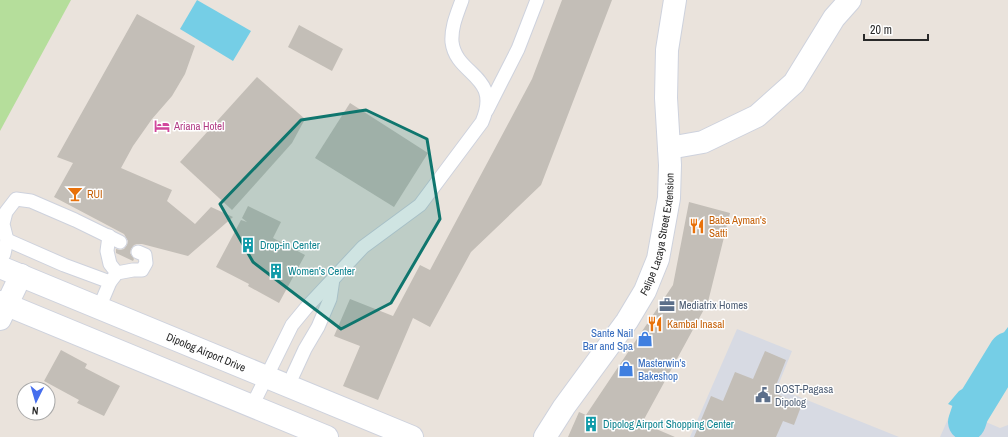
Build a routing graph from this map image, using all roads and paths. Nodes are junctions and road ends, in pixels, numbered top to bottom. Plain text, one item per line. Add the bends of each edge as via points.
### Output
1 (462, 0) edge
2 (537, 0) edge
3 (675, 0) edge
4 (850, 0) edge
5 (486, 113) junction
6 (669, 148) junction
7 (7, 240) junction
8 (138, 252) dead end
9 (0, 261) edge
10 (0, 267) edge
11 (21, 275) junction
12 (114, 278) junction
13 (333, 279) junction
14 (99, 308) junction
15 (2, 309) edge
16 (270, 372) junction
17 (293, 375) dead end
18 (252, 406) junction
19 (327, 437) edge
20 (412, 437) edge
21 (545, 437) edge

1 - 5 lane via 454,22 452,43 456,55 483,85 487,97
2 - 5 lane via 518,49
3 - 6 main road, Felipe Lacaya Street Extension via 667,50
4 - 6 main road via 834,18 794,83 757,116 703,142
5 - 13 lane via 420,205 363,247
6 - 21 main road, Felipe Lacaya Street Extension via 669,198 665,228 658,259 645,291 627,321
7 - 9 lane
7 - 12 lane via 64,265
7 - 12 lane via 3,224 6,212 16,199 31,201 115,239 107,251
8 - 12 lane via 145,255 146,263 142,270 133,270
10 - 11 main road, Dipolog Airport Drive
11 - 14 main road, Dipolog Airport Drive
11 - 15 main road
12 - 14 lane
13 - 16 lane via 292,325
13 - 17 lane via 330,299
14 - 16 main road, Dipolog Airport Drive
15 - 18 main road
16 - 18 lane
16 - 20 main road, Dipolog Airport Drive
18 - 19 main road

